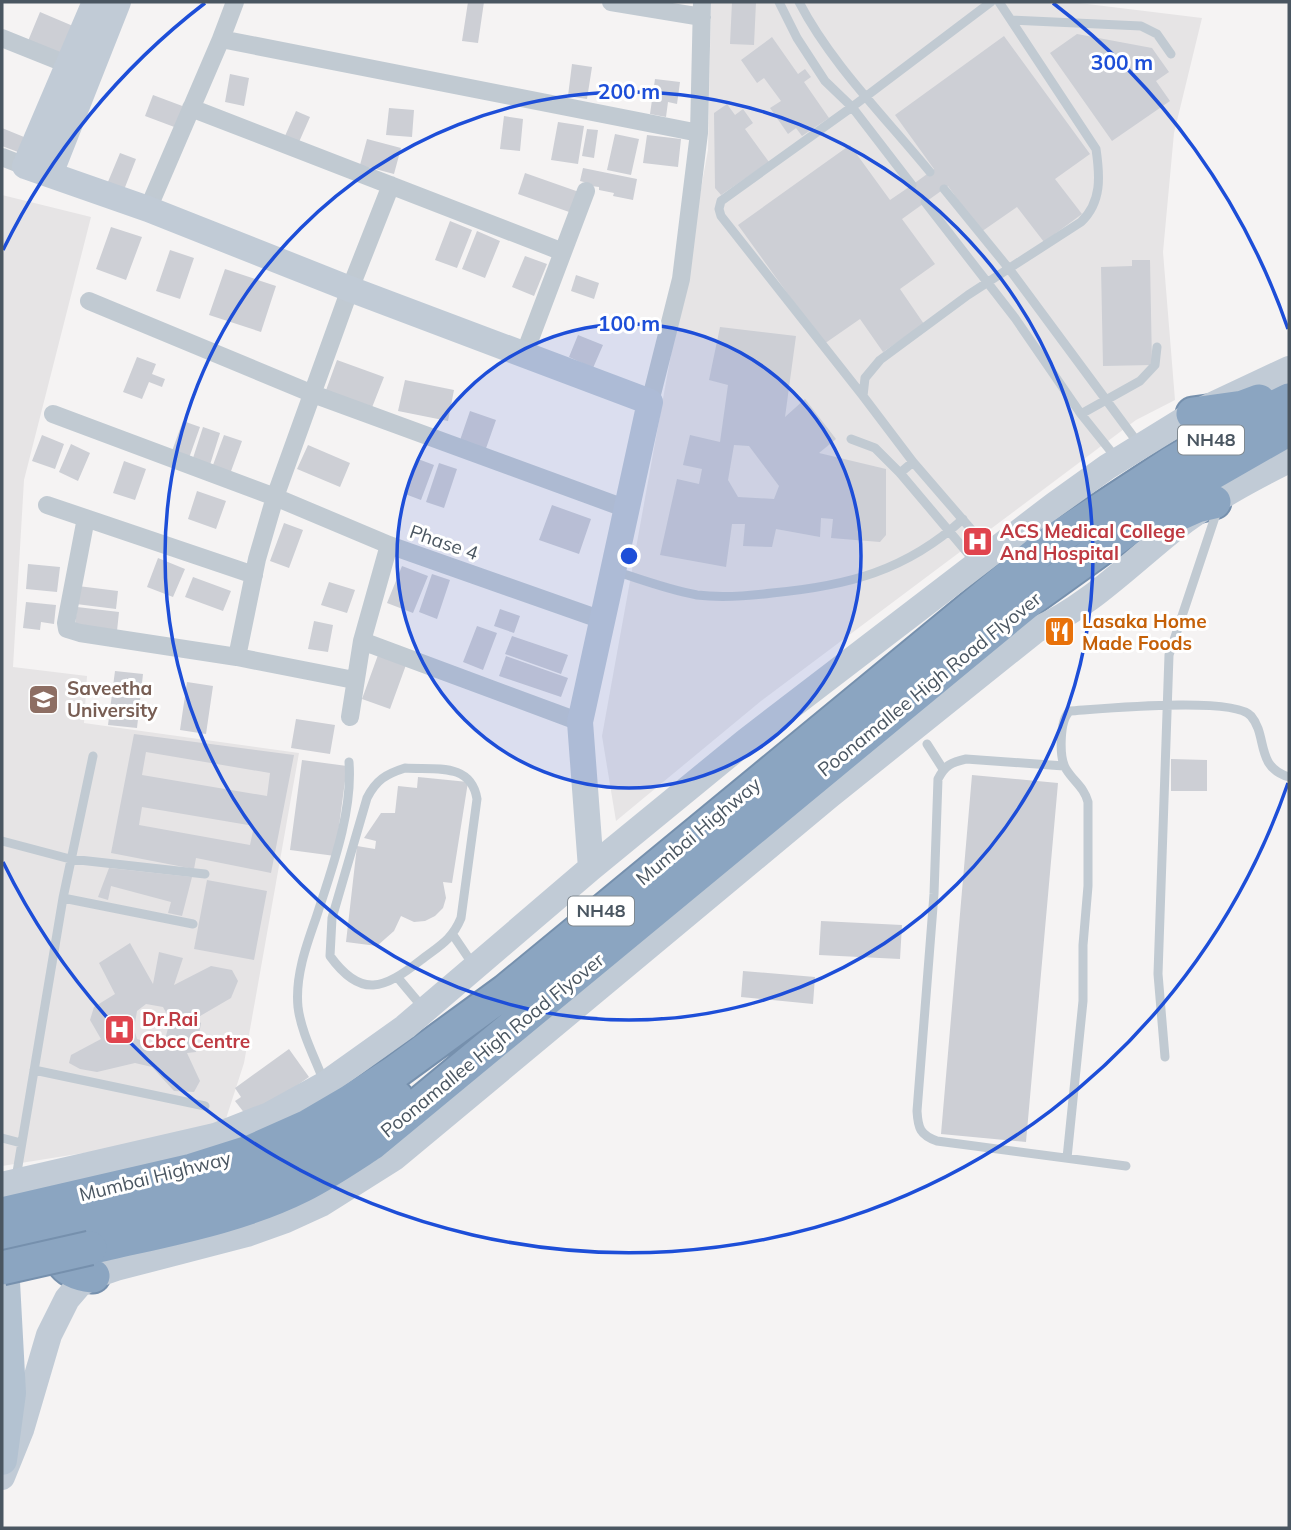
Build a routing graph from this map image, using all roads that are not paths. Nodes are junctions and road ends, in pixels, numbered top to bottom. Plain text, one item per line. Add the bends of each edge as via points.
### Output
1 (95, 2) edge
2 (118, 2) edge
3 (235, 2) edge
4 (611, 2) edge
5 (779, 2) edge
6 (799, 2) edge
7 (991, 2) edge
8 (999, 2) edge
9 (702, 9) edge
10 (1011, 19) junction
11 (2, 37) edge
12 (221, 38) junction
13 (1171, 54) dead end
14 (69, 65) junction
15 (866, 95) junction
16 (852, 107) junction
17 (191, 108) junction
18 (699, 133) junction
19 (26, 166) edge
20 (930, 172) dead end
21 (912, 185) dead end
22 (391, 186) junction
23 (944, 189) dead end
24 (586, 191) dead end
25 (925, 202) dead end
26 (148, 209) junction
27 (563, 252) junction
28 (1010, 270) junction
29 (988, 284) junction
30 (350, 289) junction
31 (89, 300) dead end
32 (1157, 347) dead end
33 (524, 355) junction
34 (1289, 369) edge
35 (1289, 389) edge
36 (313, 394) junction
37 (863, 396) junction
38 (1289, 400) edge
39 (1105, 401) junction
40 (650, 402) junction
41 (53, 414) dead end
42 (1081, 414) junction
43 (1193, 414) junction
44 (1289, 429) edge
45 (851, 439) dead end
46 (1141, 446) junction
47 (1289, 460) edge
48 (913, 462) junction
49 (900, 473) junction
50 (1128, 477) junction
51 (275, 496) junction
52 (1218, 499) junction
53 (47, 505) dead end
54 (627, 509) junction
55 (86, 518) junction
56 (963, 519) junction
57 (950, 531) junction
58 (388, 545) junction
59 (1087, 557) junction
60 (613, 570) junction
61 (994, 570) junction
62 (254, 575) junction
63 (1045, 589) junction
64 (602, 620) junction
65 (1036, 630) junction
66 (362, 641) junction
67 (237, 657) junction
68 (356, 679) junction
69 (1166, 705) junction
70 (350, 717) dead end
71 (580, 722) junction
72 (928, 744) dead end
73 (93, 756) dead end
74 (349, 762) dead end
75 (1064, 766) junction
76 (943, 769) junction
77 (1289, 777) edge
78 (2, 841) edge
79 (71, 859) junction
80 (591, 868) junction
81 (205, 874) dead end
82 (63, 898) junction
83 (192, 924) dead end
84 (577, 932) junction
85 (453, 935) junction
86 (475, 968) junction
87 (398, 978) junction
88 (426, 1010) junction
89 (1165, 1057) dead end
90 (34, 1070) junction
91 (325, 1084) junction
92 (205, 1106) dead end
93 (2, 1138) edge
94 (21, 1143) junction
95 (1067, 1158) junction
96 (1126, 1166) dead end
97 (7, 1209) edge
98 (86, 1249) junction
99 (2, 1268) edge
100 (2, 1460) edge
101 (2, 1477) edge

1 - 14 street
2 - 19 street
3 - 12 street
4 - 9 street
5 - 16 lane via 825,81
6 - 15 lane via 841,68
7 - 15 lane
8 - 10 lane
9 - 18 street
10 - 13 lane via 1141,26 1157,34
10 - 28 lane via 1096,149 1100,172 1090,214
11 - 14 street
12 - 17 street
12 - 18 street
14 - 19 street
15 - 16 lane
15 - 20 lane
16 - 21 lane
16 - 37 lane via 721,201 719,209
17 - 22 street
17 - 26 street
18 - 40 street via 681,279
19 - 26 street
22 - 27 street
22 - 30 street
23 - 28 lane
24 - 27 street
25 - 29 lane
26 - 30 street
27 - 33 street
28 - 29 lane
28 - 39 lane
29 - 37 lane via 880,360 865,378
29 - 42 lane
30 - 33 street
30 - 36 street
31 - 36 street
32 - 39 lane via 1155,365 1140,381
33 - 40 street
34 - 43 street
35 - 43 highway via 1243,407
36 - 51 street
36 - 54 street
37 - 48 lane
38 - 50 highway, NH48 via 1172,463
39 - 42 lane
39 - 46 lane
40 - 54 street
41 - 51 street, Phase 4
42 - 50 lane
43 - 46 street
44 - 50 highway, NH48 via 1211,472
45 - 49 lane via 875,448
46 - 50 street
47 - 52 street
48 - 49 lane
48 - 56 lane
49 - 57 lane
50 - 59 highway, NH48
50 - 61 highway, Mumbai Highway / NH48 via 1082,520
51 - 58 street, Phase 4
51 - 62 street
52 - 59 highway
52 - 65 street via 1078,605
52 - 69 lane via 1169,655
53 - 55 street
54 - 60 street
55 - 62 street
55 - 67 street via 67,629
56 - 57 lane
56 - 61 lane
57 - 60 lane via 873,575 822,588 748,596 701,595
57 - 61 lane
58 - 64 street, Phase 4
58 - 66 street
59 - 63 highway, NH48
60 - 64 street
61 - 80 street via 746,741
61 - 84 highway, Mumbai Highway / NH48
62 - 67 street
63 - 65 highway
63 - 98 highway, Poonamallee High Road Flyover / NH48 via 371,1144 334,1169 259,1203
64 - 71 street
65 - 98 street via 394,1158 321,1204 247,1234 116,1268
66 - 68 street
66 - 71 street
67 - 68 street
68 - 70 street
69 - 75 lane via 1070,711 1061,725
69 - 77 lane via 1243,710 1256,726 1265,757
69 - 89 lane via 1158,974
71 - 80 street
72 - 76 lane
73 - 79 lane
74 - 91 lane via 341,840 298,985 304,1029
75 - 76 lane via 966,758
75 - 95 lane via 1088,802 1083,1001
76 - 95 lane via 938,779 918,1127 924,1136 937,1141
78 - 79 lane
79 - 81 lane
79 - 82 lane
80 - 86 street
82 - 83 lane
82 - 90 lane
84 - 97 highway, Mumbai Highway / NH48 via 414,1059 308,1126 252,1151 192,1170
84 - 98 highway via 520,992 429,1072 363,1121 283,1167 198,1196
85 - 86 lane
85 - 87 lane
85 - 87 lane via 461,918 475,788 457,772 405,768 374,784 367,798 332,918 330,956 360,985 382,985
86 - 88 street
87 - 88 lane
88 - 91 street
90 - 92 lane
90 - 94 lane
91 - 97 street via 269,1115
93 - 94 lane
94 - 97 lane
95 - 96 lane
97 - 98 highway
97 - 100 main road via 10,1393
98 - 99 highway, Poonamallee High Road Flyover / NH48, bridge
98 - 101 street via 79,1285 49,1335

